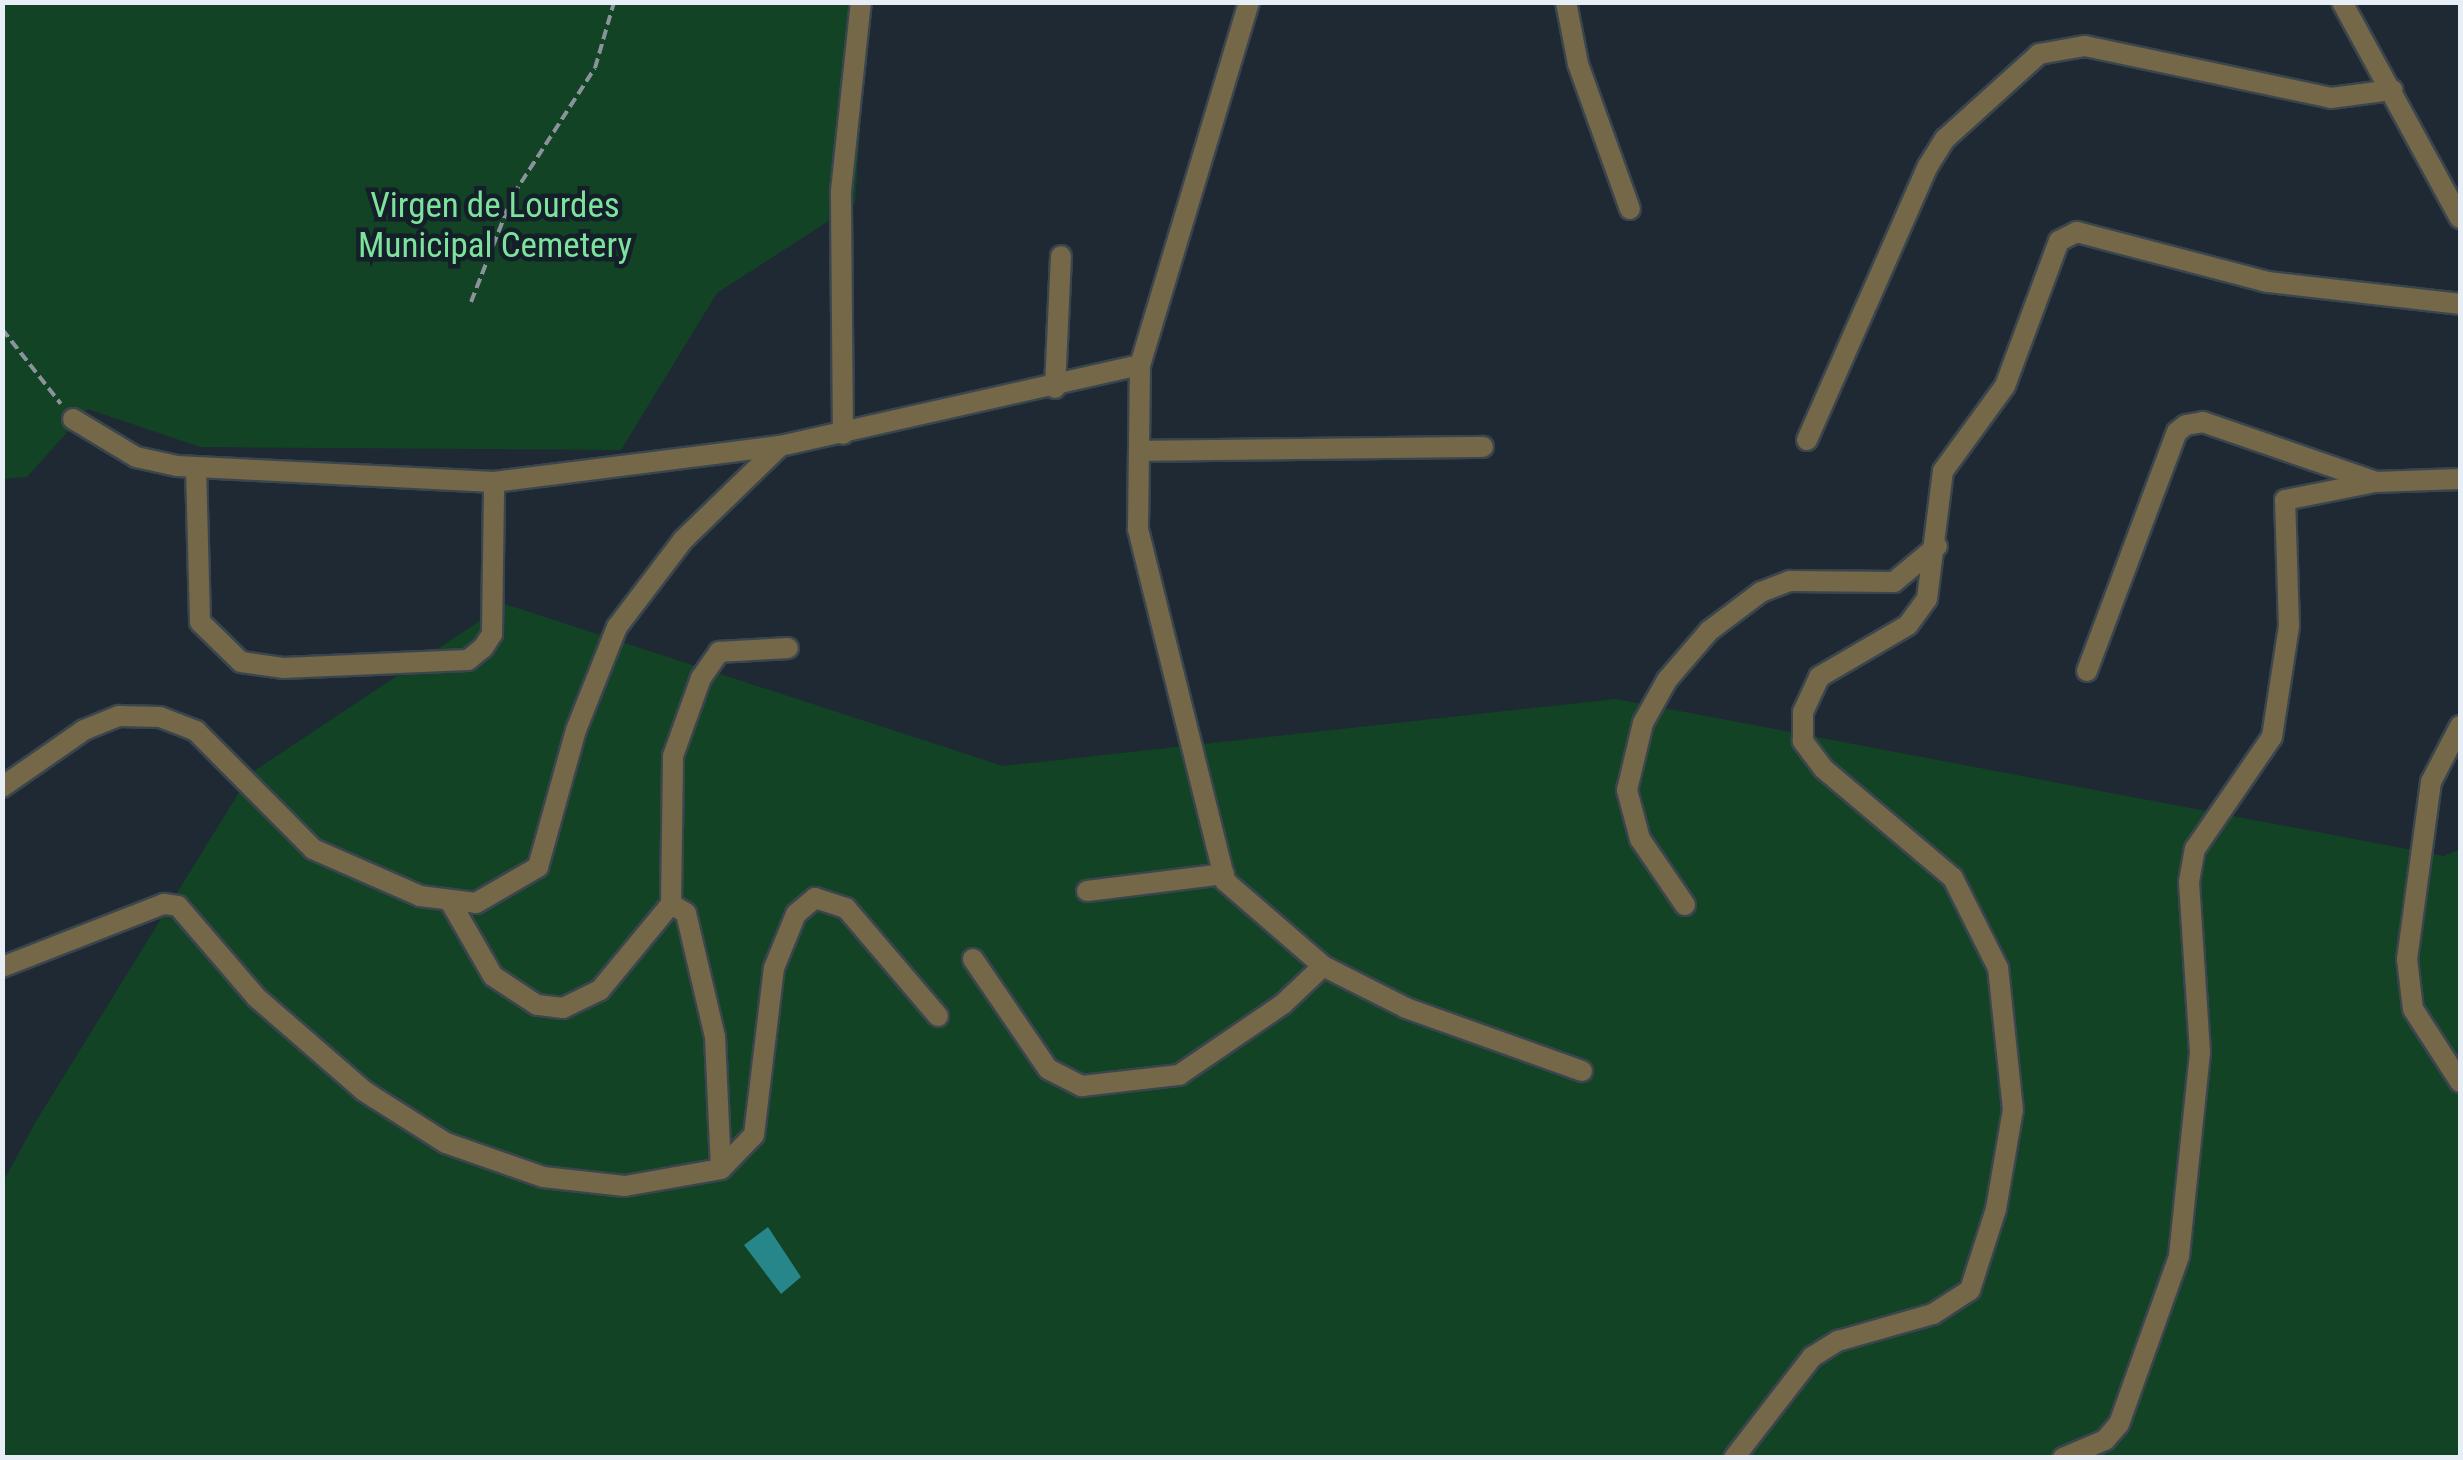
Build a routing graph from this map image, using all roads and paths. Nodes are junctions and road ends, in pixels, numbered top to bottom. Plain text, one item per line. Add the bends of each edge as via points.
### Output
1 (614, 2) edge
2 (861, 2) edge
3 (1249, 2) edge
4 (1566, 2) edge
5 (2342, 2) edge
6 (2392, 90) junction
7 (1630, 209) dead end
8 (2460, 218) edge
9 (1061, 256) dead end
10 (472, 302) dead end
11 (2460, 304) edge
12 (2, 329) edge
13 (1140, 365) junction
14 (1055, 388) junction
15 (73, 420) joint
16 (843, 434) junction
17 (1807, 440) dead end
18 (780, 446) junction
19 (1483, 447) dead end
20 (1139, 451) junction
21 (196, 466) junction
22 (2460, 479) edge
23 (494, 482) junction
24 (2375, 482) junction
25 (1938, 545) junction
26 (788, 648) dead end
27 (2087, 671) dead end
28 (2460, 726) edge
29 (2, 788) edge
30 (1224, 874) junction
31 (1087, 891) dead end
32 (450, 903) junction
33 (671, 904) junction
34 (1685, 905) dead end
35 (974, 960) dead end
36 (2, 966) edge
37 (1323, 966) junction
38 (938, 1016) dead end
39 (1582, 1071) dead end
40 (2460, 1082) edge
41 (721, 1169) junction
42 (1734, 1458) edge
43 (2063, 1458) edge

1 - 10 path via 595,68 513,194
2 - 16 street via 841,191
3 - 13 street
4 - 7 street via 1578,64
5 - 6 street
6 - 8 street
6 - 17 street via 2331,98 2085,46 2039,54 1944,140 1928,166
9 - 14 street
11 - 25 street via 2268,282 2067,234 2006,386 1944,471
12 - 15 path
13 - 14 street
13 - 20 street
14 - 16 street
15 - 21 street via 136,456
16 - 18 street
18 - 23 street
18 - 32 street via 683,540 617,627 576,730 538,867 511,889
19 - 20 street
20 - 30 street via 1138,528
21 - 23 street
21 - 23 street via 200,622 241,662 283,668 468,660 483,648 492,634
22 - 24 street
24 - 27 street via 2203,422 2186,425 2177,432
24 - 43 street via 2288,494 2282,507 2289,626 2272,737 2195,849 2189,882 2200,1052 2178,1256 2119,1424 2105,1440
25 - 34 street via 1894,582 1790,581 1761,592 1709,632 1667,680 1643,723 1628,790 1640,840
25 - 42 street via 1927,599 1908,625 1818,677 1802,712 1803,742 1823,768 1953,878 1979,922 1998,968 2012,1039 2008,1161 1970,1290 1932,1314 1838,1341 1812,1357
26 - 33 street via 718,652 701,678 673,756
28 - 40 street via 2430,782 2406,960 2413,1010
29 - 32 street via 84,730 119,716 160,717 196,731 313,848 355,872
30 - 31 street
30 - 37 street
32 - 33 street via 493,976 537,1005 563,1008 600,990
33 - 41 street via 694,927 702,959 718,1069
35 - 37 street via 1048,1069 1082,1086 1179,1075
36 - 41 street via 164,904 178,906 256,997 364,1091 446,1144 543,1177 625,1186
37 - 39 street via 1406,1008
38 - 41 street via 846,908 815,898 796,914 774,968 754,1134

